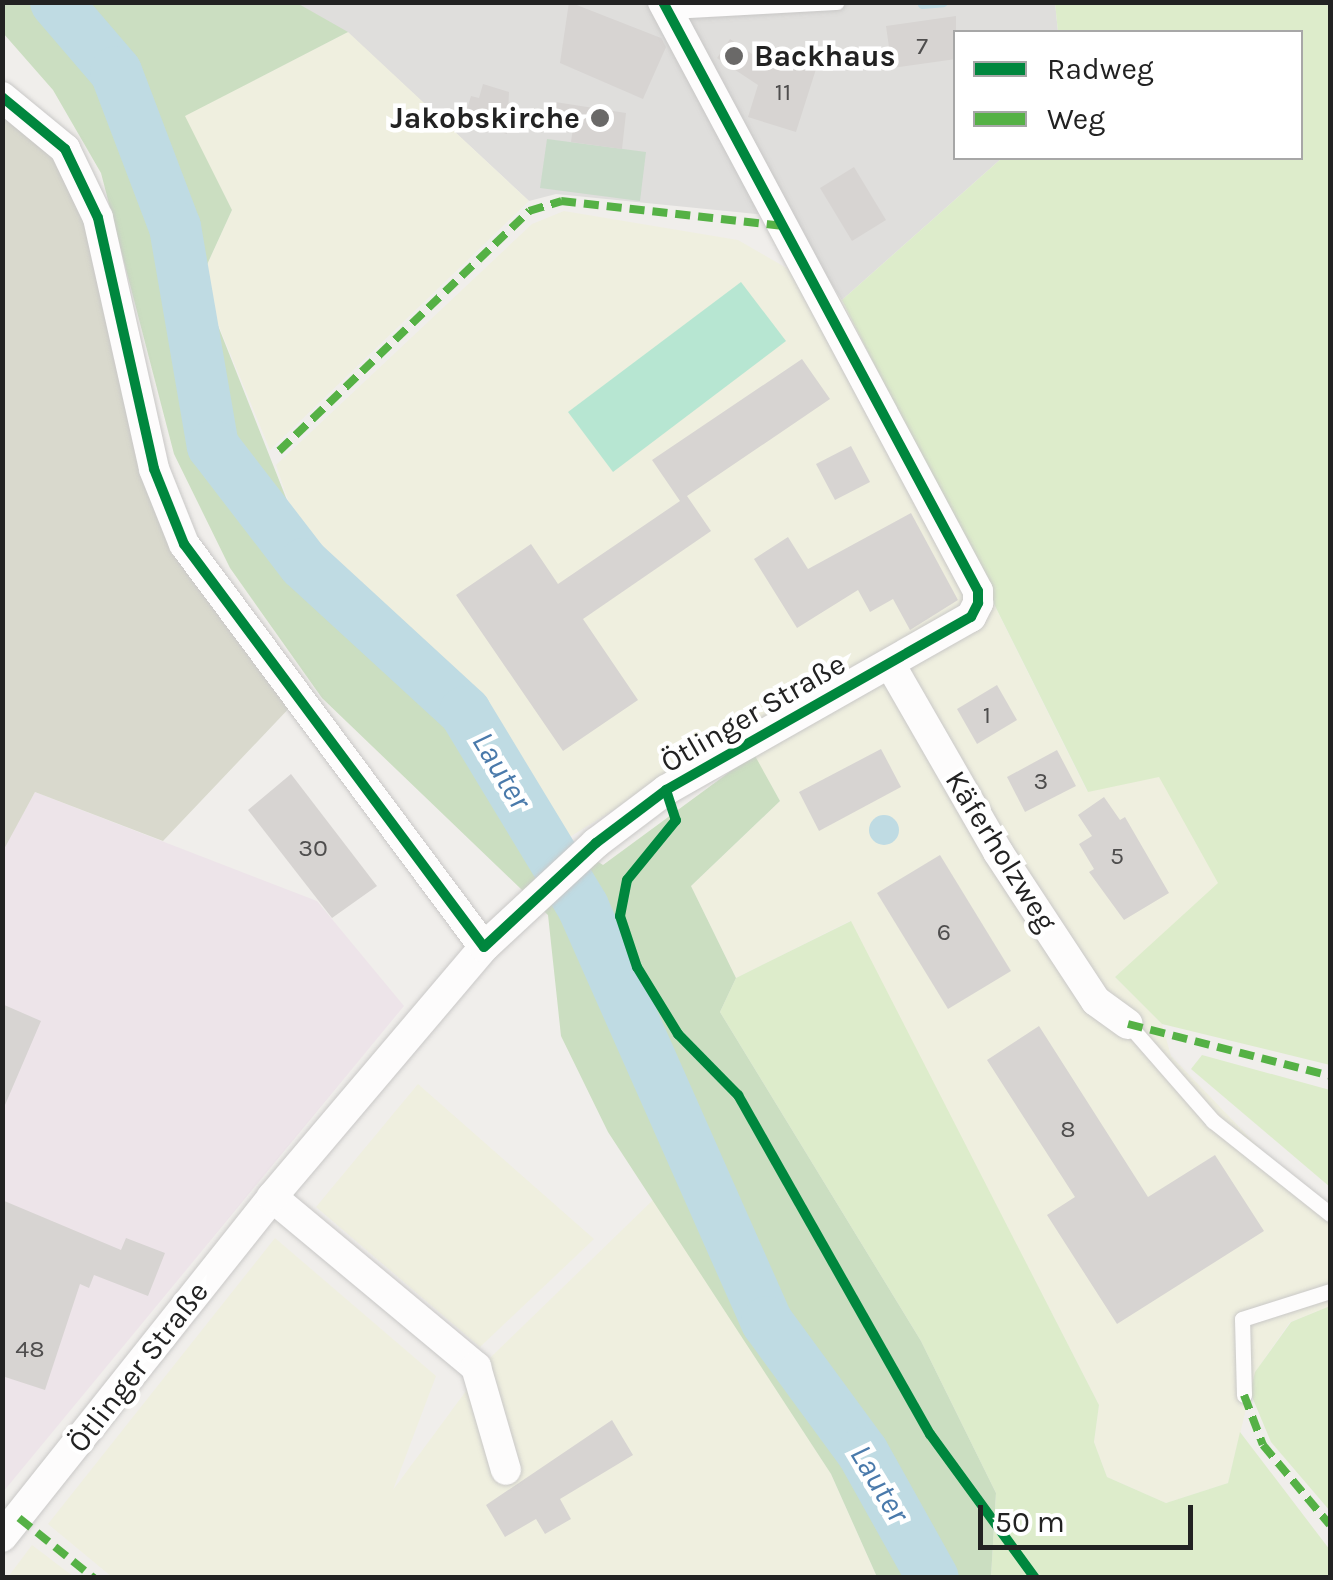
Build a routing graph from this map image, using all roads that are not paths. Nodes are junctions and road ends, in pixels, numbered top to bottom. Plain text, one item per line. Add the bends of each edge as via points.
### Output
1 (836, 2) edge
2 (666, 7) edge
3 (2, 98) edge
4 (890, 664) junction
5 (484, 947) junction
6 (1128, 1024) joint
7 (272, 1197) junction
8 (1330, 1214) edge
9 (1330, 1291) edge
10 (1244, 1395) dead end
11 (506, 1470) dead end
12 (2, 1537) edge

1 - 2 lane
2 - 4 street, Ötlinger Straße via 978,591 971,617
3 - 5 street via 65,149 98,218 154,469 184,544
4 - 5 street, Ötlinger Straße via 666,790 596,843
4 - 6 street, Käferholzweg via 1074,968 1096,1001
5 - 7 street, Ötlinger Straße
6 - 8 lane via 1213,1121
7 - 11 street via 476,1368
7 - 12 street, Ötlinger Straße
9 - 10 lane via 1242,1319

